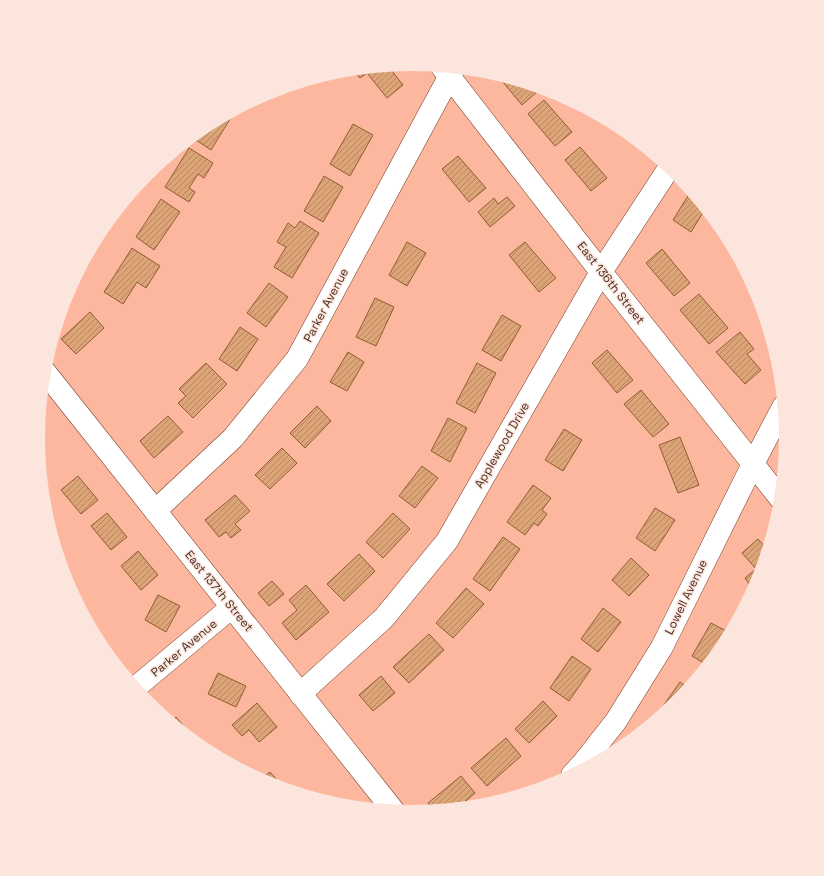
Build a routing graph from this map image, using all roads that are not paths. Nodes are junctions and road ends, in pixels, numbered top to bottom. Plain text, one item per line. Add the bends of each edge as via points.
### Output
1 (446, 73) edge
2 (450, 73) edge
3 (666, 173) edge
4 (601, 272) junction
5 (50, 378) edge
6 (778, 416) edge
7 (752, 464) junction
8 (775, 492) edge
9 (155, 511) junction
10 (232, 608) junction
11 (140, 684) edge
12 (300, 694) junction
13 (584, 762) edge
14 (388, 804) edge

1 - 9 street, Parker Avenue via 297,359 233,438
2 - 4 street, East 136th Street
3 - 4 street, Applewood Drive
4 - 7 street, East 136th Street
4 - 12 street, Applewood Drive via 447,541 384,618
5 - 9 street, East 137th Street
6 - 7 street, Lowell Avenue
7 - 8 street, East 136th Street
7 - 13 street, Lowell Avenue via 662,647 616,722
9 - 10 street, East 137th Street
10 - 11 street, Parker Avenue
10 - 12 street, East 137th Street
12 - 14 street, East 137th Street

